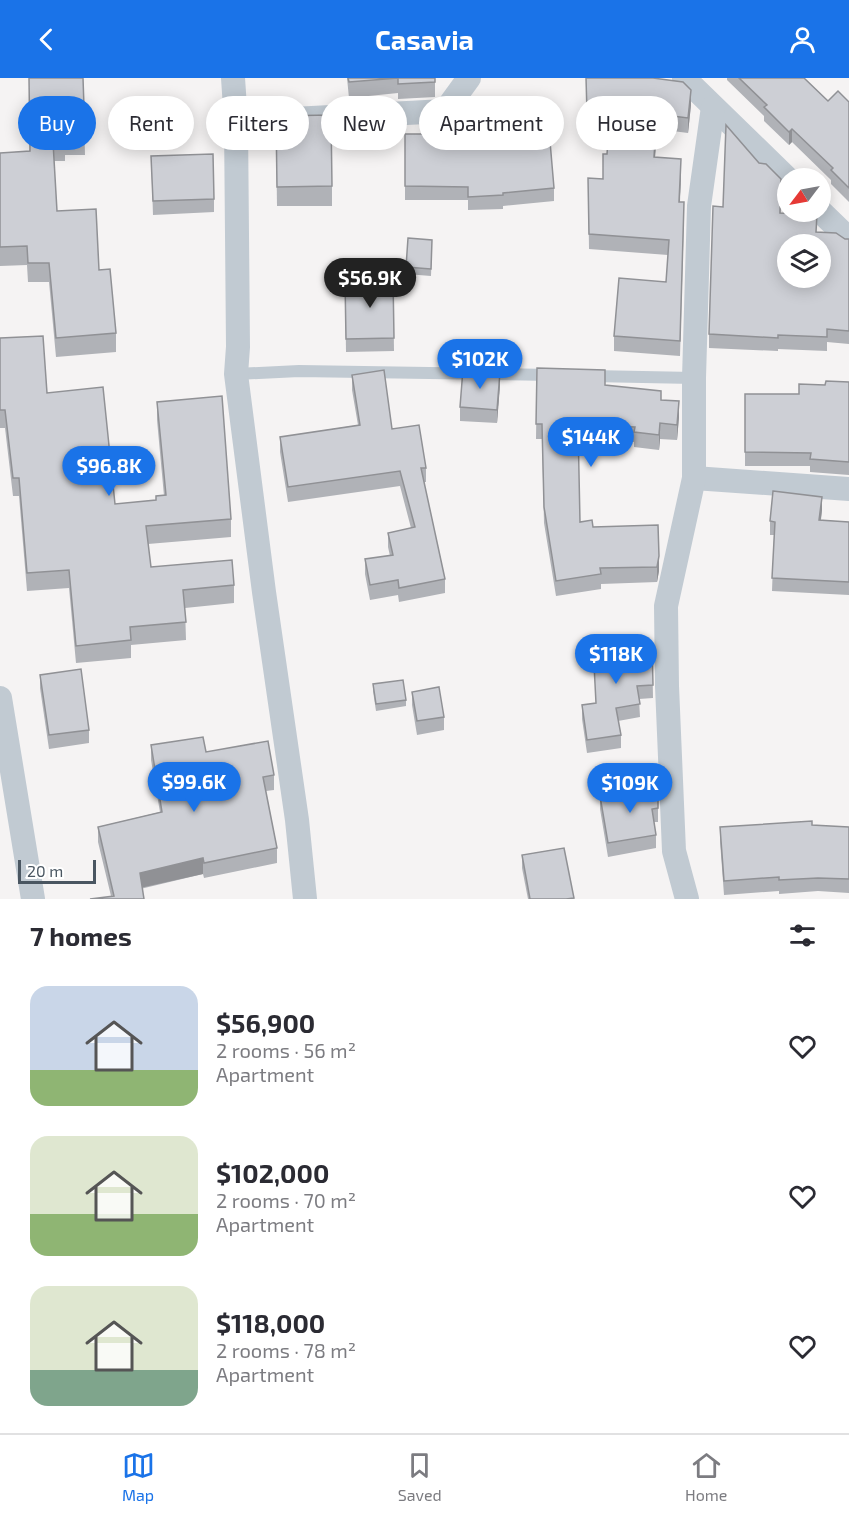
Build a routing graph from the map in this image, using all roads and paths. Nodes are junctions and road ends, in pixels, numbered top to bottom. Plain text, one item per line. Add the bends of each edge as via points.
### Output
1 (233, 78) edge
2 (469, 78) edge
3 (684, 78) edge
4 (234, 96) edge
5 (713, 107) junction
6 (309, 118) edge
7 (236, 150) edge
8 (777, 168) edge
9 (831, 222) edge
10 (849, 239) edge
11 (236, 374) junction
12 (694, 378) junction
13 (694, 478) junction
14 (849, 489) edge
15 (0, 698) edge
16 (33, 899) edge
17 (305, 899) edge
18 (687, 899) edge

1 - 4 street
2 - 6 street via 445,111
3 - 5 street
5 - 8 street
5 - 12 street via 699,206
7 - 11 street
9 - 10 street
11 - 12 lane via 299,371
11 - 17 street
12 - 13 street
13 - 14 street
13 - 18 street via 666,606 674,851
15 - 16 street

